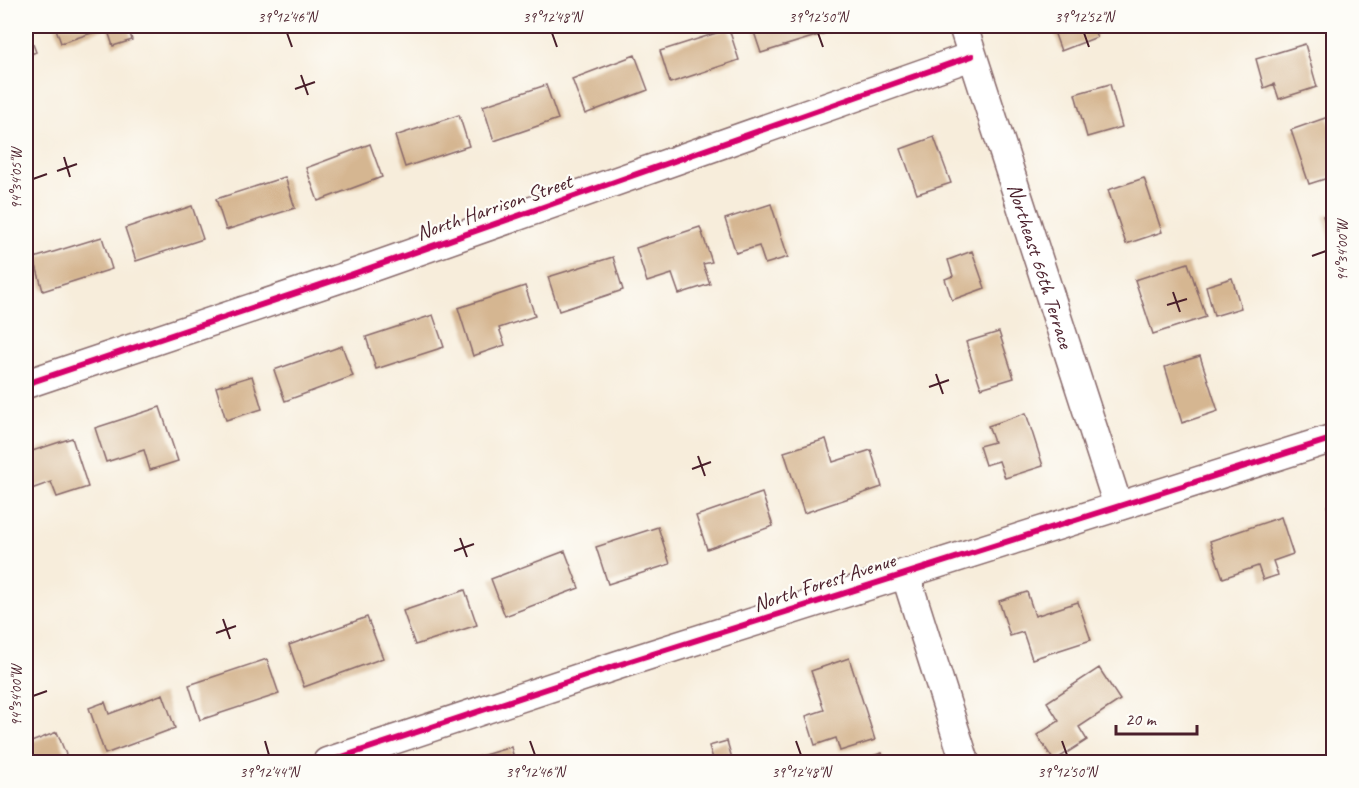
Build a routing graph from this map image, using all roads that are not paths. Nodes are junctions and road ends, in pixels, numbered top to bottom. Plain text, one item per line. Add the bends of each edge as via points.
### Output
1 (963, 26) edge
2 (972, 56) junction
3 (26, 384) edge
4 (1334, 438) edge
5 (1118, 506) junction
6 (905, 573) junction
7 (378, 754) edge
8 (327, 762) edge
9 (965, 762) edge

1 - 2 street, Northeast 66th Terrace
2 - 3 street, North Harrison Street via 350,275
2 - 5 street, Northeast 66th Terrace
4 - 5 street, North Forest Avenue
5 - 6 street, North Forest Avenue
6 - 7 street, North Forest Avenue via 618,665
6 - 9 street
7 - 8 street, North Forest Avenue

